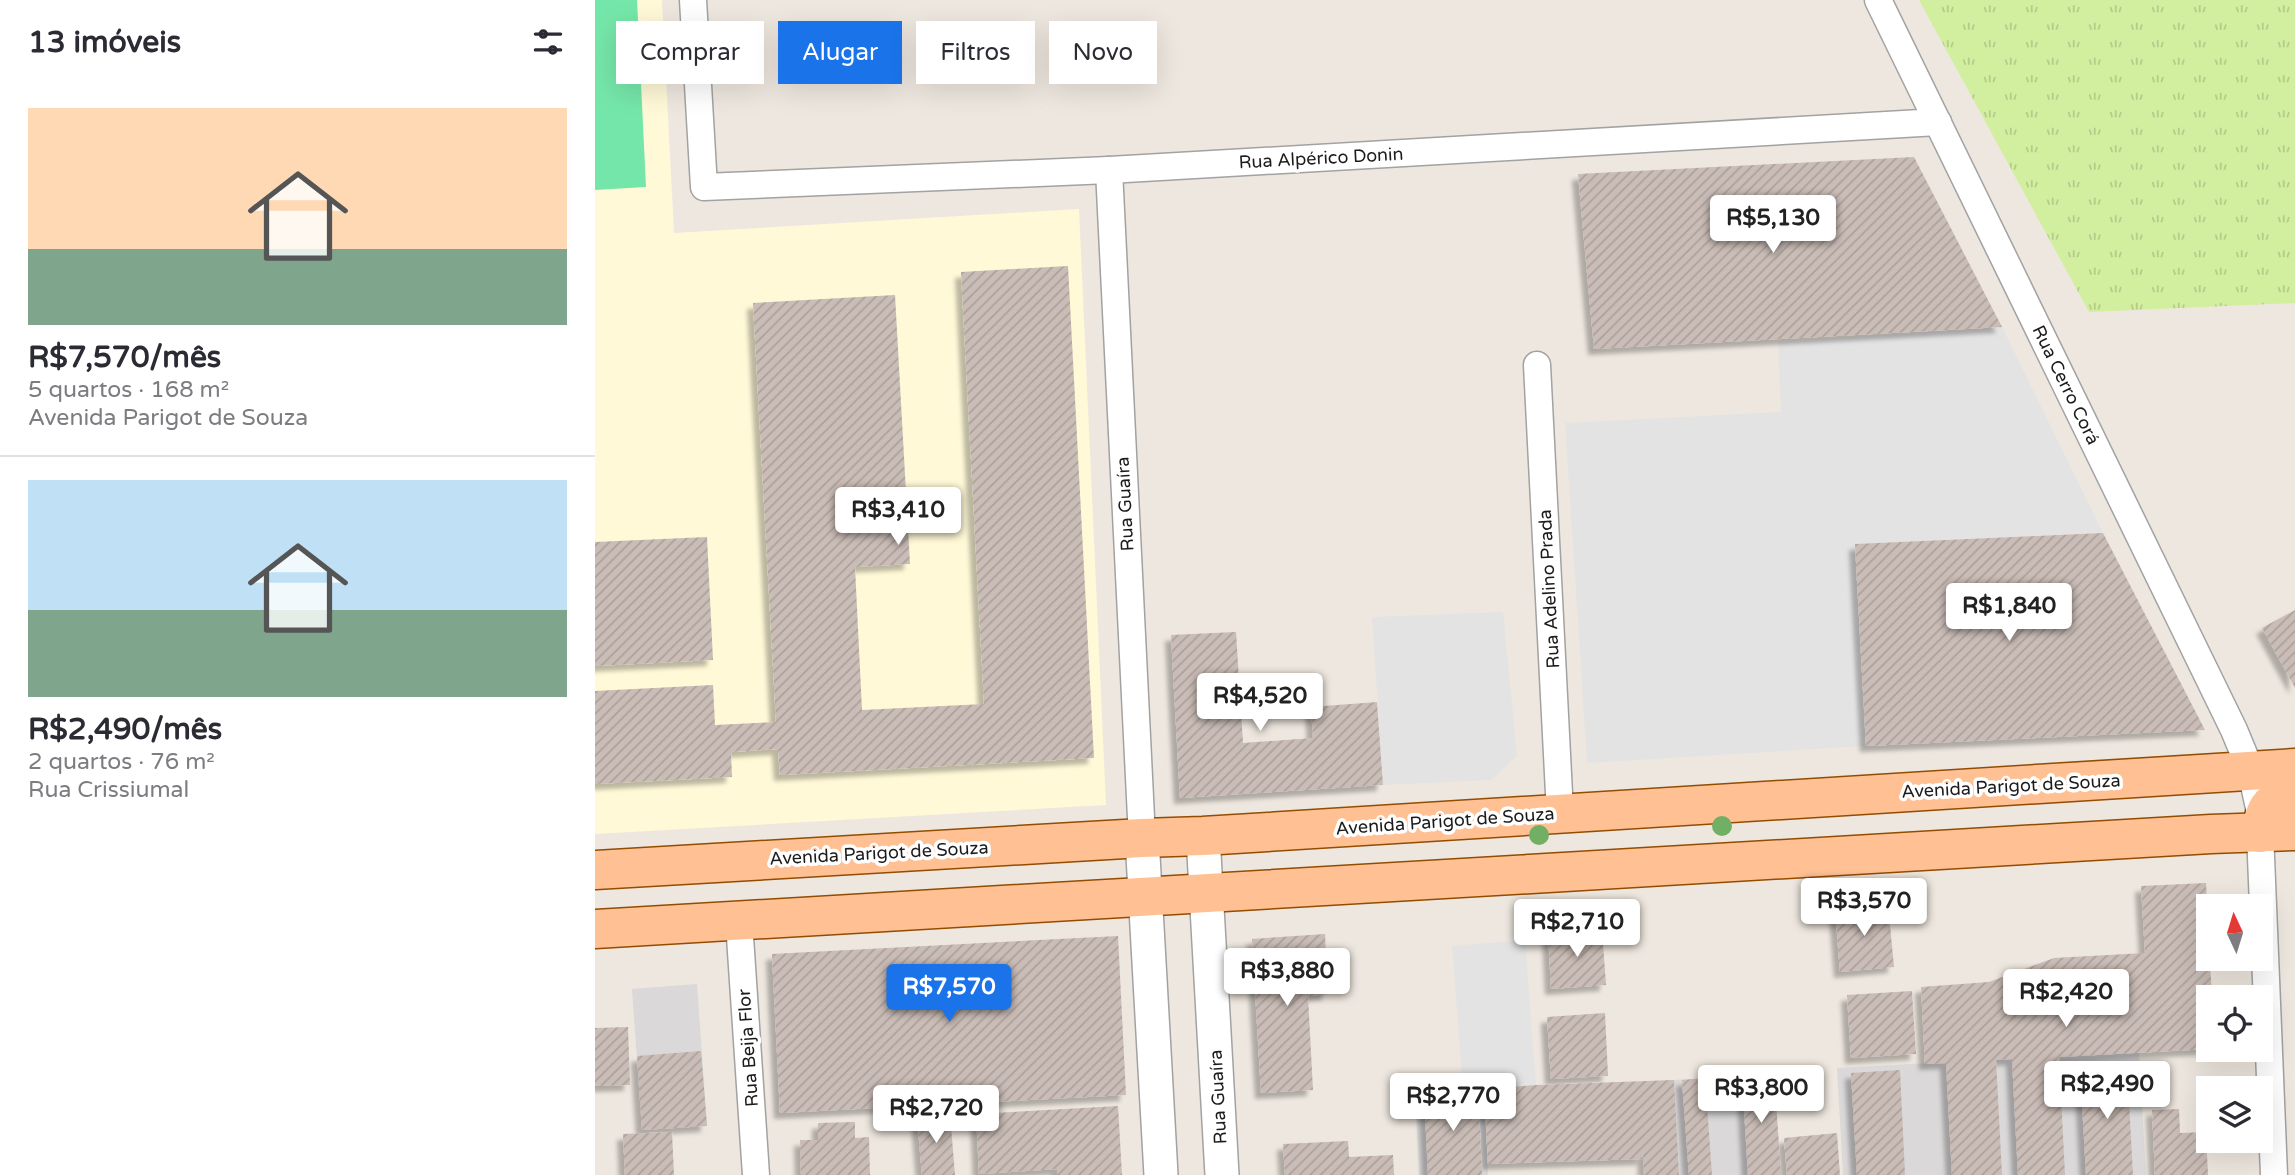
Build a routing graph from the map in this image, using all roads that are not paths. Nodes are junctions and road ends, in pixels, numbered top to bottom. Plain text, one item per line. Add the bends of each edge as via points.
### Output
1 (693, 0) edge
2 (1878, 0) edge
3 (1938, 122) junction
4 (1108, 170) junction
5 (1537, 365) dead end
6 (2295, 768) edge
7 (2251, 771) junction
8 (2295, 791) edge
9 (1560, 813) junction
10 (2277, 832) edge
11 (1203, 836) junction
12 (1142, 838) junction
13 (673, 866) junction
14 (595, 870) edge
15 (595, 881) edge
16 (1206, 894) junction
17 (1146, 897) junction
18 (739, 922) junction
19 (595, 929) edge
20 (757, 1175) edge
21 (1161, 1175) edge
22 (1222, 1175) edge
23 (2274, 1175) edge

1 - 4 street, Rua Alpérico Donin via 704,187
2 - 3 street, Rua Cerro Corá
3 - 4 street, Rua Alpérico Donin
3 - 7 street, Rua Cerro Corá
4 - 12 street, Rua Guaíra
5 - 9 street, Rua Adelino Prada
6 - 7 main road, Avenida Parigot de Souza
7 - 9 main road, Avenida Parigot de Souza
7 - 10 street, Rua Cerro Corá via 2257,798
8 - 10 main road via 2266,808
9 - 11 main road, Avenida Parigot de Souza
10 - 16 main road
10 - 23 street, Rua Cerro Corá
11 - 12 main road, Avenida Parigot de Souza
11 - 16 street, Rua Guaíra
12 - 13 main road, Avenida Parigot de Souza
12 - 17 street
13 - 14 main road, Avenida Parigot de Souza
13 - 15 main road
16 - 17 main road
16 - 22 street, Rua Guaíra
17 - 18 main road
17 - 21 street
18 - 19 main road
18 - 20 street, Rua Beija Flor

